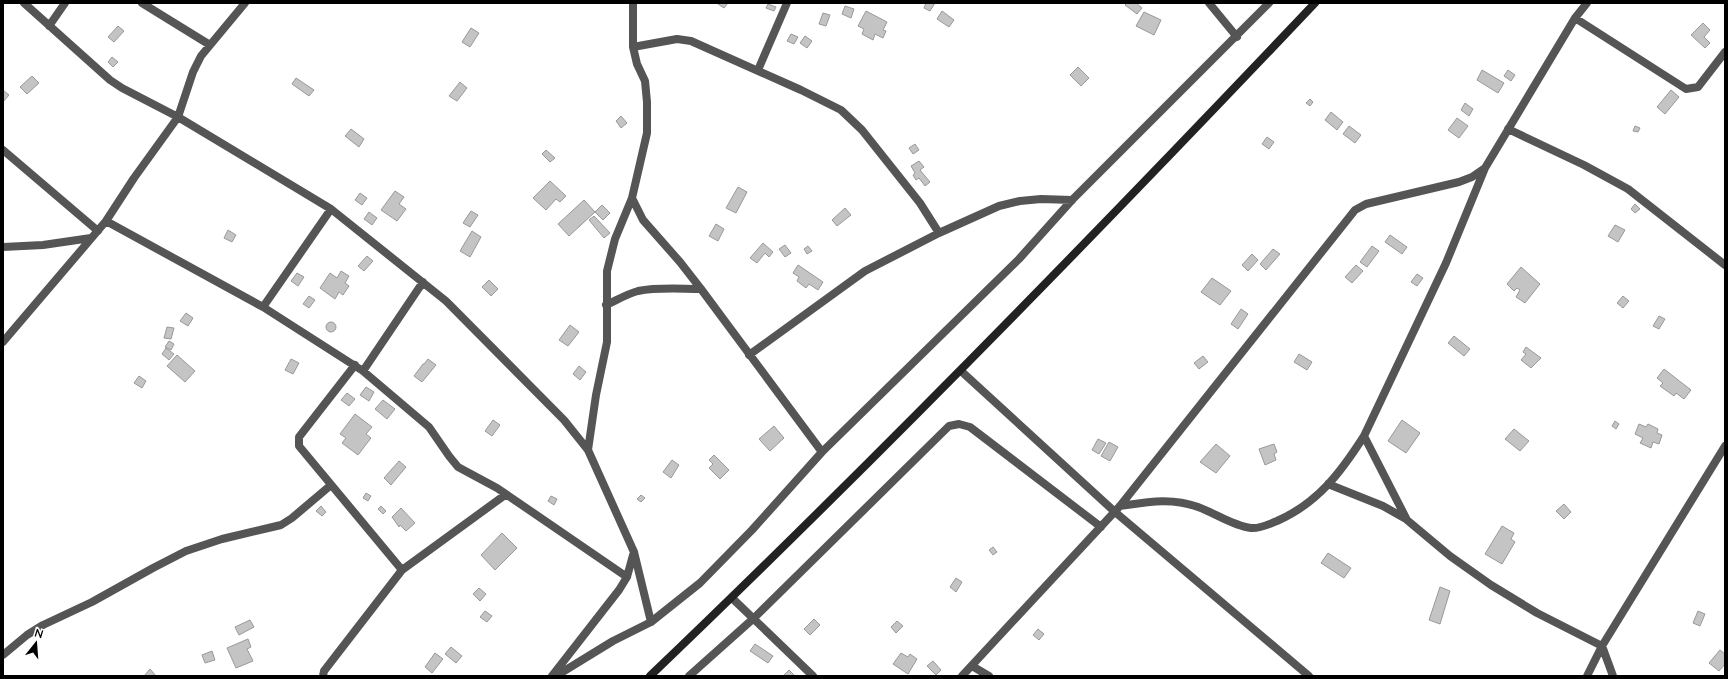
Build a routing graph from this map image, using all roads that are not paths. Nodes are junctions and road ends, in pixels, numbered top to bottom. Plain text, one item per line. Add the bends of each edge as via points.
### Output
1 (24, 3) edge
2 (65, 3) edge
3 (142, 3) edge
4 (245, 3) edge
5 (633, 3) edge
6 (788, 3) edge
7 (1209, 3) edge
8 (1269, 3) edge
9 (1315, 3) edge
10 (1587, 3) edge
11 (1575, 18) junction
12 (49, 26) junction
13 (1237, 37) junction
14 (210, 45) junction
15 (633, 47) junction
16 (1725, 52) edge
17 (758, 70) junction
18 (178, 117) junction
19 (1508, 129) junction
20 (3, 150) edge
21 (1485, 168) junction
22 (632, 198) junction
23 (1072, 200) junction
24 (331, 209) junction
25 (106, 221) junction
26 (98, 231) junction
27 (939, 233) junction
28 (92, 238) junction
29 (3, 247) edge
30 (1725, 265) edge
31 (423, 282) junction
32 (701, 289) junction
33 (606, 305) junction
34 (263, 307) junction
35 (3, 342) edge
36 (749, 355) junction
37 (354, 365) junction
38 (363, 371) junction
39 (961, 371) junction
40 (1364, 436) junction
41 (1725, 446) edge
42 (588, 450) junction
43 (822, 452) junction
44 (1328, 484) junction
45 (331, 485) junction
46 (505, 495) junction
47 (1118, 509) junction
48 (1407, 520) junction
49 (1101, 527) junction
50 (634, 552) junction
51 (402, 570) junction
52 (627, 577) junction
53 (732, 598) junction
54 (754, 618) junction
55 (651, 622) junction
56 (1602, 646) junction
57 (3, 655) edge
58 (972, 666) junction
59 (323, 676) edge
60 (552, 676) edge
61 (556, 676) edge
62 (650, 676) edge
63 (689, 676) edge
64 (813, 676) edge
65 (962, 676) edge
66 (989, 676) edge
67 (1309, 676) edge
68 (1587, 676) edge
69 (1613, 676) edge

1 - 12 street
2 - 12 street
3 - 14 street
4 - 14 street
5 - 15 street
6 - 17 street
7 - 13 street
8 - 13 street
9 - 39 main road
10 - 11 street
11 - 16 street via 1686,89 1698,88
11 - 19 street
12 - 18 street via 110,80
13 - 23 street
14 - 18 street via 193,72
15 - 17 street via 676,39 691,41
15 - 22 street via 645,81 647,133
17 - 27 street via 841,110 862,130 920,203
18 - 24 street
18 - 25 street
19 - 21 street
19 - 30 street via 1628,189
20 - 26 street
21 - 40 street via 1446,263
21 - 47 street via 1465,180 1366,204 1355,210
22 - 32 street via 643,220
22 - 33 street via 611,254
23 - 27 street via 1041,199 999,206
23 - 43 street via 1019,259
24 - 31 street
24 - 34 street
25 - 26 street
25 - 34 street
26 - 28 street
27 - 36 street via 864,271
28 - 29 street
28 - 35 street
31 - 38 street
31 - 42 street via 446,301 564,420
32 - 33 street via 637,292
32 - 36 street
33 - 42 street via 607,342
34 - 37 street
36 - 43 street
37 - 38 street
37 - 45 street via 298,441 298,446
38 - 46 street via 429,427 458,467
39 - 47 street
39 - 53 main road
40 - 44 street
40 - 48 street
41 - 56 street
42 - 50 street
43 - 55 street via 726,558 700,583
44 - 47 street via 1295,513 1261,528 1241,525 1197,506 1175,501 1158,500
44 - 48 street via 1383,506
45 - 51 street
45 - 57 street via 281,525 222,539 186,551 92,602 43,625
46 - 51 street
46 - 52 street
47 - 49 street
47 - 67 street
48 - 56 street via 1450,556 1491,585 1537,613
49 - 54 street via 970,427 960,424 949,426
49 - 58 street
50 - 52 street
50 - 55 street
51 - 59 street via 324,671
52 - 60 street
53 - 54 street
53 - 62 main road
54 - 63 street
54 - 64 street
55 - 61 street via 613,641
56 - 68 street
56 - 69 street
58 - 65 street
58 - 66 street

